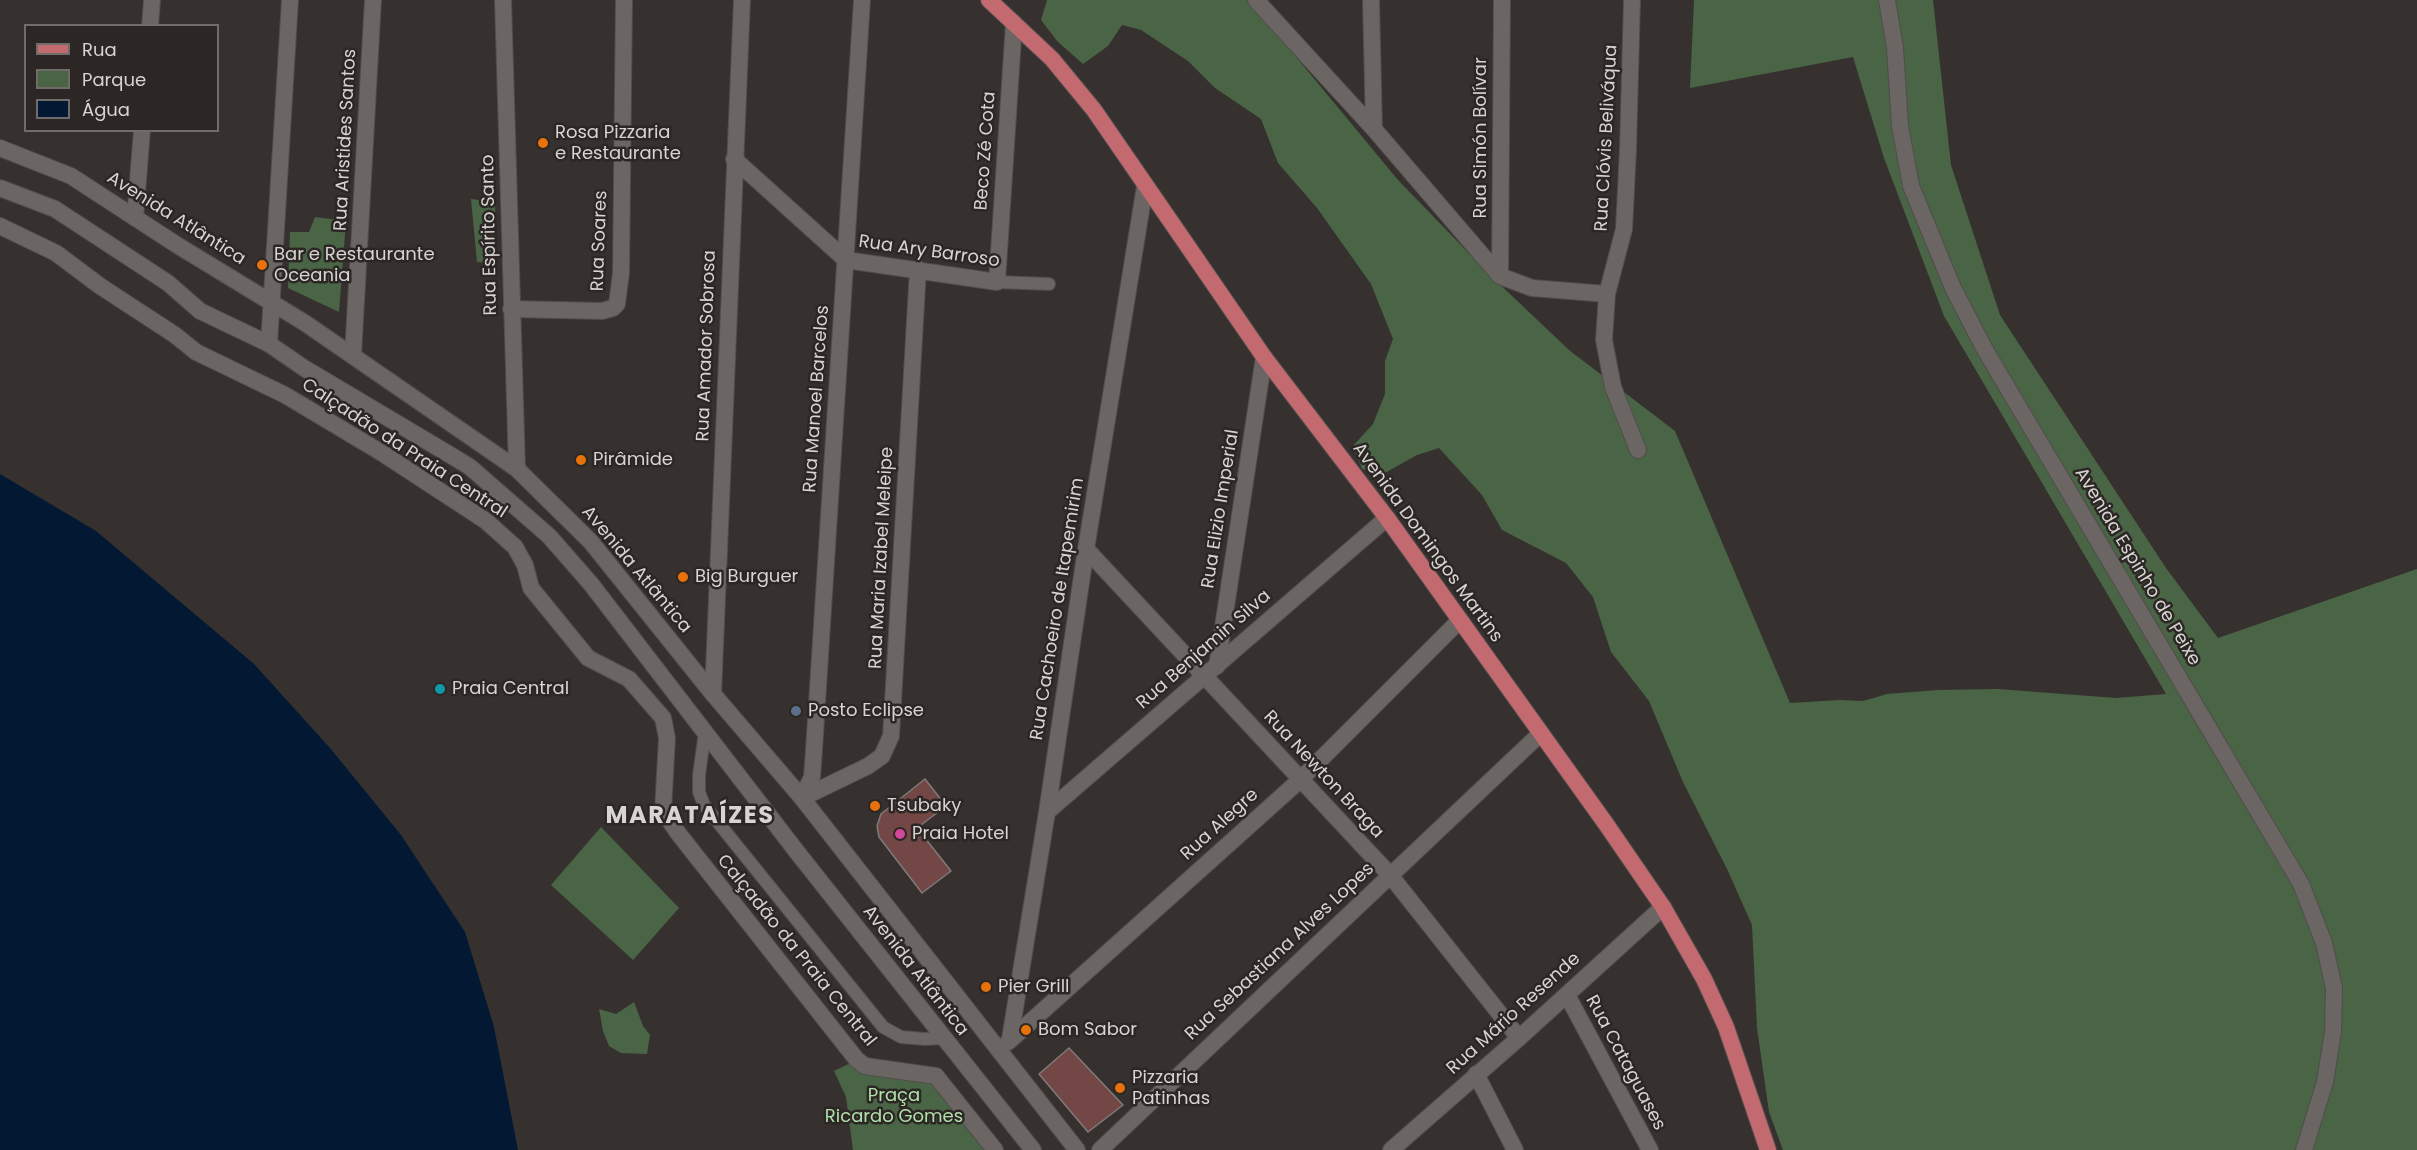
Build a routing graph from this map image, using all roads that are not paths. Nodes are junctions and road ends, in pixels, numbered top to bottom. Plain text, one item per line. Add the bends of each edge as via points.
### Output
1 (152, 0) edge
2 (290, 0) edge
3 (373, 0) edge
4 (503, 0) edge
5 (742, 0) edge
6 (862, 0) edge
7 (989, 0) edge
8 (1256, 0) edge
9 (1371, 0) edge
10 (1502, 0) edge
11 (1632, 0) edge
12 (1887, 0) edge
13 (621, 2) edge
14 (1014, 23) junction
15 (150, 24) edge
16 (1374, 129) junction
17 (142, 132) edge
18 (0, 148) edge
19 (734, 159) junction
20 (1145, 186) junction
21 (0, 188) edge
22 (135, 218) junction
23 (0, 226) edge
24 (846, 260) junction
25 (918, 268) junction
26 (1500, 276) junction
27 (997, 282) junction
28 (1049, 284) dead end
29 (1607, 294) junction
30 (272, 302) junction
31 (511, 309) junction
32 (269, 344) junction
33 (353, 355) junction
34 (1264, 357) junction
35 (1638, 450) dead end
36 (517, 469) junction
37 (1387, 518) junction
38 (1086, 549) junction
39 (1460, 620) junction
40 (1210, 671) junction
41 (713, 694) junction
42 (705, 732) junction
43 (1540, 734) junction
44 (1300, 780) junction
45 (802, 798) junction
46 (1047, 812) junction
47 (1390, 875) junction
48 (1663, 907) junction
49 (1567, 995) junction
50 (943, 1038) junction
51 (1519, 1038) junction
52 (1005, 1045) junction
53 (1476, 1074) junction
54 (995, 1150) edge
55 (1033, 1150) edge
56 (1077, 1150) edge
57 (1100, 1150) edge
58 (1391, 1150) edge
59 (1515, 1150) edge
60 (1650, 1150) edge
61 (1768, 1150) edge
62 (2304, 1150) edge

1 - 15 street
2 - 30 street
3 - 33 street, Rua Aristides Santos
4 - 31 street, Rua Espírito Santo
5 - 19 street, Rua Amador Sobrosa
6 - 24 street, Rua Manoel Barcelos
7 - 14 main road, Avenida Domingos Martins
8 - 16 street
9 - 16 street
10 - 26 street, Rua Simón Bolívar
11 - 29 street, Rua Clóvis Beliváqua via 1624,229
12 - 62 street, Avenida Espinho de Peixe via 1895,48 1900,126 1911,186 1953,288 1984,348 2301,884 2324,943 2334,988 2333,1032 2325,1082
13 - 31 street, Rua Soares via 621,273 617,304 602,311
14 - 20 main road, Avenida Domingos Martins via 1052,59 1094,110
14 - 27 street, Beco Zé Cota
16 - 26 street
17 - 22 street
18 - 22 street, Avenida Atlântica via 71,176
19 - 24 street, Rua Ary Barroso
19 - 41 street, Rua Amador Sobrosa
20 - 34 main road, Avenida Domingos Martins
20 - 38 street, Rua Cachoeiro de Itapemirim
21 - 32 street, Avenida Atlântica via 55,209 168,283 200,311
22 - 30 street, Avenida Atlântica
23 - 54 street, Calçadão da Praia Central via 56,253 196,352 285,395 382,453 486,521 515,547 531,588 588,658 629,679 663,718 667,738 663,811 857,1060 865,1066 936,1076
24 - 25 street, Rua Ary Barroso
24 - 45 street, Rua Manoel Barcelos via 812,777
25 - 27 street, Rua Ary Barroso
25 - 45 street, Rua Maria Izabel Meleipe via 891,736 882,756 868,766
26 - 29 street via 1532,288
27 - 28 lane, Rua Ary Barroso
29 - 35 street, Rua Clóvis Beliváqua via 1604,340 1612,387
30 - 32 street
30 - 33 street, Avenida Atlântica
31 - 36 street, Rua Espírito Santo
32 - 42 street, Avenida Atlântica via 470,467 549,536
33 - 36 street, Avenida Atlântica
34 - 37 main road, Avenida Domingos Martins
34 - 40 street, Rua Elizio Imperial
36 - 41 street, Avenida Atlântica via 591,542
37 - 39 main road, Avenida Domingos Martins
37 - 40 street, Rua Benjamin Silva
38 - 40 street, Rua Newton Braga
38 - 46 street, Rua Cachoeiro de Itapemirim
39 - 43 main road, Avenida Domingos Martins
39 - 44 street, Rua Alegre
40 - 44 street, Rua Newton Braga
40 - 46 street, Rua Benjamin Silva
41 - 45 street, Avenida Atlântica
42 - 50 street, Avenida Atlântica
42 - 50 lane via 699,775 704,805 883,1027 901,1037
43 - 47 street, Rua Sebastiana Alves Lopes
43 - 48 main road, Avenida Domingos Martins
44 - 47 street, Rua Newton Braga
44 - 52 street, Rua Alegre
45 - 52 street, Avenida Atlântica
46 - 52 street, Rua Cachoeiro de Itapemirim
47 - 51 street, Rua Newton Braga
47 - 57 street, Rua Sebastiana Alves Lopes
48 - 49 street, Rua Mário Resende
48 - 61 main road, Avenida Domingos Martins via 1726,1027
49 - 51 street, Rua Mário Resende
49 - 60 street, Rua Cataguases
50 - 55 street, Avenida Atlântica
51 - 53 street, Rua Mário Resende
52 - 56 street, Avenida Atlântica
53 - 58 street, Rua Mário Resende
53 - 59 street

